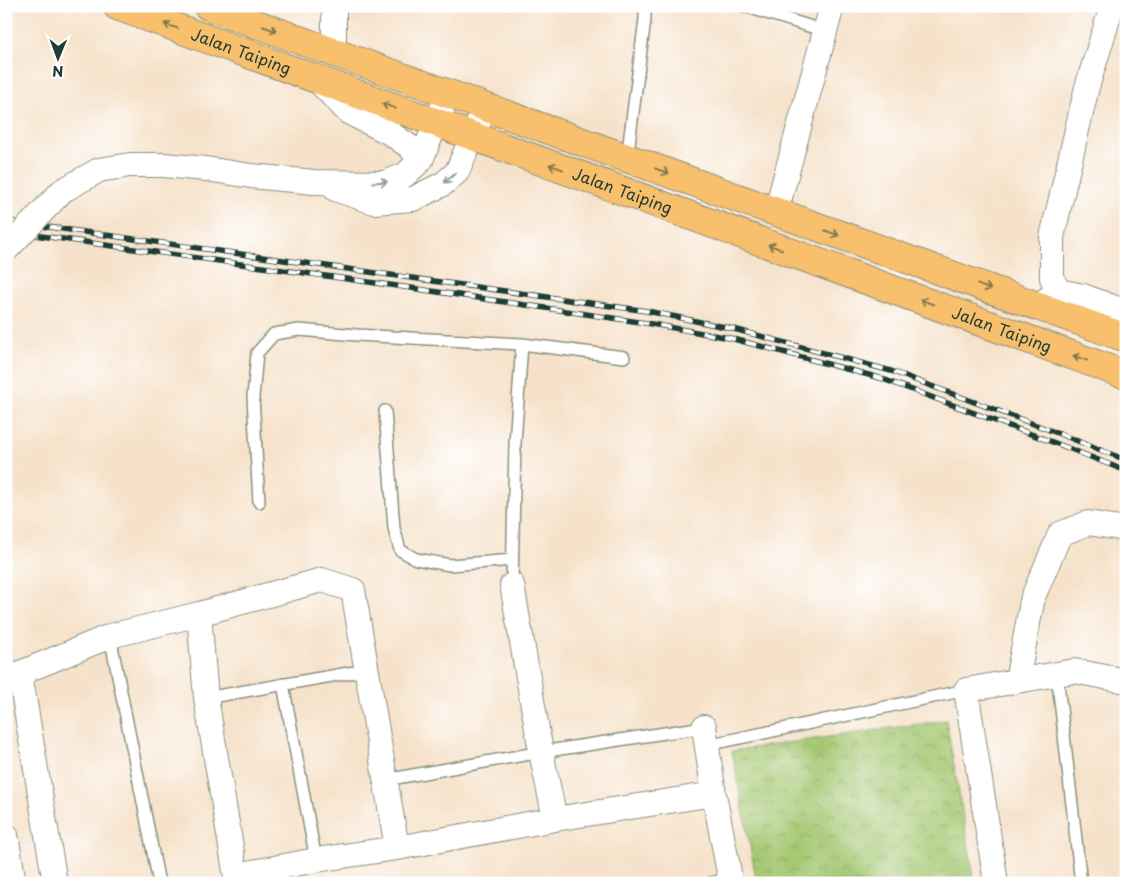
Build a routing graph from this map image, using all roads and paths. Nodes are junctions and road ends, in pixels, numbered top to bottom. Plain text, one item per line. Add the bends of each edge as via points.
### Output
1 (117, 6) edge
2 (208, 6) edge
3 (334, 6) edge
4 (645, 6) edge
5 (744, 6) edge
6 (832, 6) edge
7 (1112, 6) edge
8 (235, 11) edge
9 (825, 31) junction
10 (334, 53) junction
11 (316, 79) junction
12 (448, 94) junction
13 (485, 107) junction
14 (435, 122) junction
15 (473, 136) junction
16 (627, 159) junction
17 (421, 160) junction
18 (314, 182) junction
19 (776, 212) junction
20 (6, 250) edge
21 (1048, 299) junction
22 (1126, 312) edge
23 (1126, 338) edge
24 (522, 344) junction
25 (624, 357) dead end
26 (1126, 375) edge
27 (385, 411) dead end
28 (260, 502) dead end
29 (1126, 528) edge
30 (513, 560) junction
31 (512, 585) joint
32 (199, 614) junction
33 (110, 636) junction
34 (366, 670) junction
35 (1057, 674) junction
36 (13, 677) edge
37 (1017, 681) junction
38 (1126, 681) edge
39 (283, 684) junction
40 (966, 690) junction
41 (206, 698) junction
42 (705, 736) junction
43 (541, 752) junction
44 (385, 780) junction
45 (714, 794) junction
46 (555, 819) junction
47 (6, 835) edge
48 (397, 848) junction
49 (316, 860) junction
50 (237, 879) edge
51 (724, 881) edge
52 (14, 883) edge
53 (55, 883) edge
54 (159, 883) edge
55 (996, 883) edge
56 (1081, 883) edge

11 -> 1 highway, Jalan Taiping
2 - 8 highway, Jalan Taiping
3 - 10 street
4 - 16 lane
5 - 9 lane
6 - 9 street
7 - 21 street via 1087,87 1052,237 1052,278
8 -> 10 highway, Jalan Taiping
9 - 19 street
10 - 12 highway, Jalan Taiping
14 -> 11 highway, Jalan Taiping
11 - 17 street via 348,112 390,133 410,147
12 - 13 highway, Jalan Taiping
12 - 14 street
13 - 15 street
13 - 16 highway, Jalan Taiping
14 - 15 highway, Jalan Taiping
14 - 17 street
15 -> 18 street via 457,172 443,184 413,199 374,202
26 -> 15 highway, Jalan Taiping
16 -> 19 highway, Jalan Taiping
18 -> 17 street via 385,183 405,175
18 - 20 street, bridge via 164,165 130,165 99,170 62,191
19 -> 21 highway, Jalan Taiping
21 - 22 street via 1083,296
21 - 23 highway, Jalan Taiping
24 - 25 lane
24 - 28 lane via 299,330 274,334 257,354 253,397
24 - 30 lane via 515,443
27 - 30 lane via 394,528 400,550 416,559 450,565
29 - 37 street via 1088,523 1060,534 1034,597
30 - 31 lane
31 - 43 street
32 - 33 street
32 - 34 street via 322,580 353,590
32 - 41 street
33 - 36 street
33 - 54 lane
34 - 39 lane
34 - 44 street
35 - 37 street
35 - 38 street via 1074,671
35 - 56 lane
36 - 53 street
37 - 40 street
39 - 41 lane
39 - 49 lane
40 - 42 lane
40 - 55 street
41 - 50 street
42 - 43 lane
42 - 45 street
43 - 44 lane
43 - 46 street
44 - 48 street
45 - 46 street
45 - 51 street
46 - 48 street
47 - 52 street
48 - 49 street
49 - 50 street

